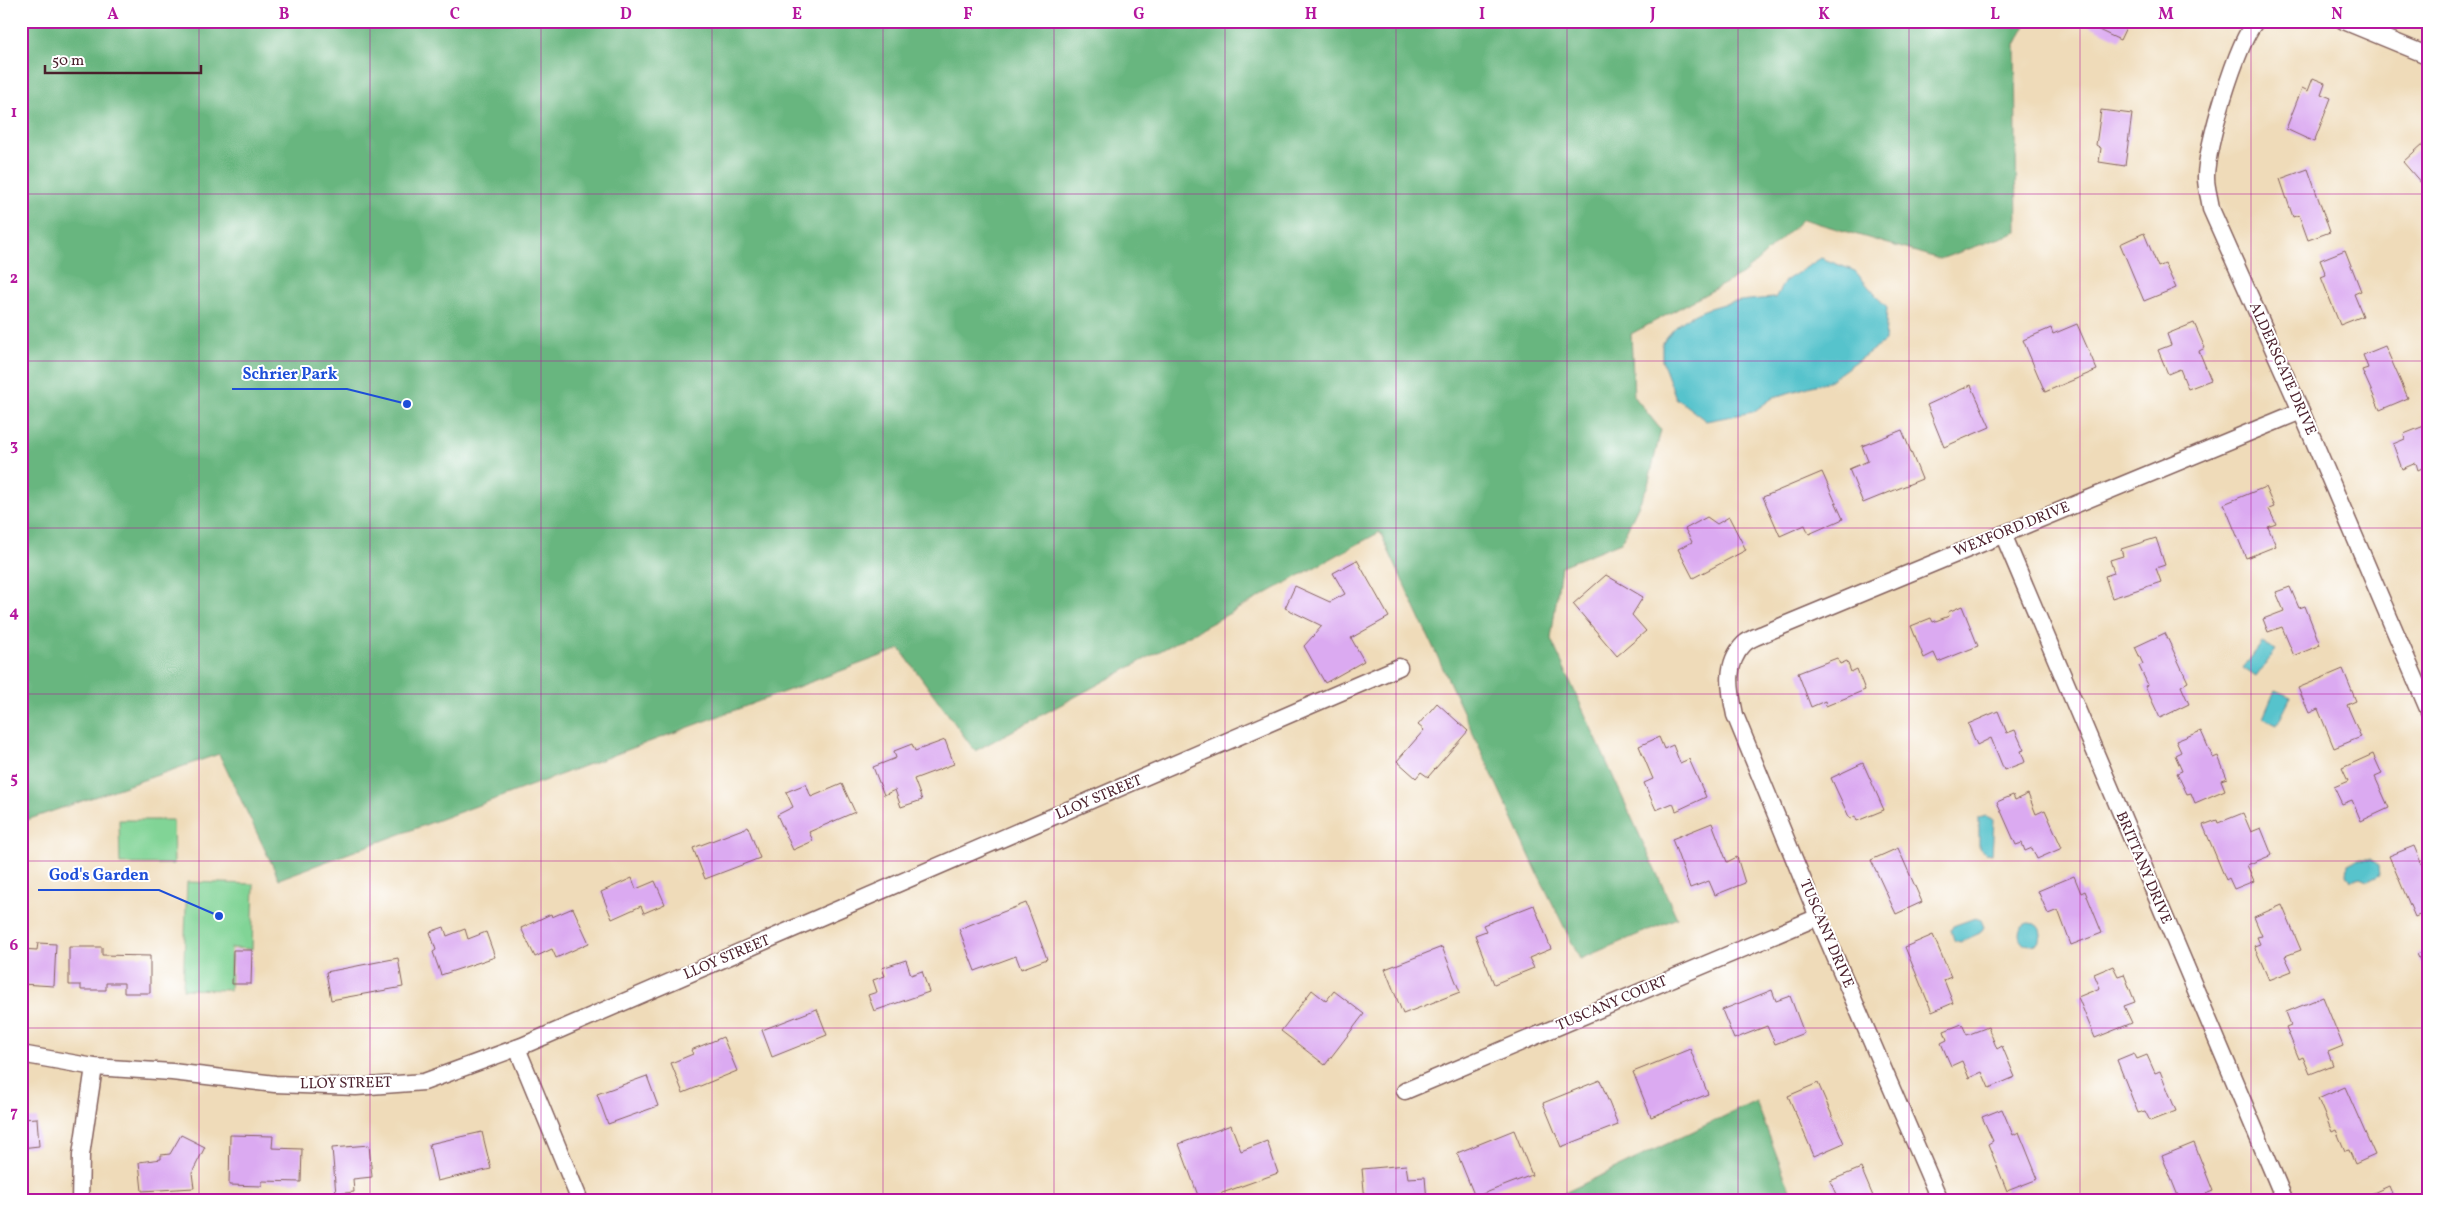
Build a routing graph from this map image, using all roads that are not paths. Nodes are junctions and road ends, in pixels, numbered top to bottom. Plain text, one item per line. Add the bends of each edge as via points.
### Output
1 (2256, 21) edge
2 (2344, 21) edge
3 (2429, 56) edge
4 (2301, 412) junction
5 (2003, 534) junction
6 (1732, 663) joint
7 (1399, 668) dead end
8 (2429, 711) edge
9 (1818, 917) junction
10 (517, 1048) junction
11 (21, 1054) edge
12 (94, 1066) junction
13 (1406, 1091) dead end
14 (80, 1201) edge
15 (580, 1201) edge
16 (1940, 1201) edge
17 (2284, 1201) edge

1 - 4 street, ALDERSGATE DRIVE via 2236,59 2208,154 2206,178 2211,209
2 - 3 street
4 - 5 street, WEXFORD DRIVE
4 - 8 street, ALDERSGATE DRIVE
5 - 6 street, WEXFORD DRIVE via 1764,633 1744,644
5 - 17 street, BRITTANY DRIVE
6 - 9 street, TUSCANY DRIVE via 1729,686 1735,715
7 - 10 street, LLOY STREET
9 - 13 street, TUSCANY COURT
9 - 16 street, TUSCANY DRIVE
10 - 12 street, LLOY STREET via 424,1082 356,1087 276,1084
10 - 15 street
11 - 12 street, LLOY STREET
12 - 14 street via 81,1155

